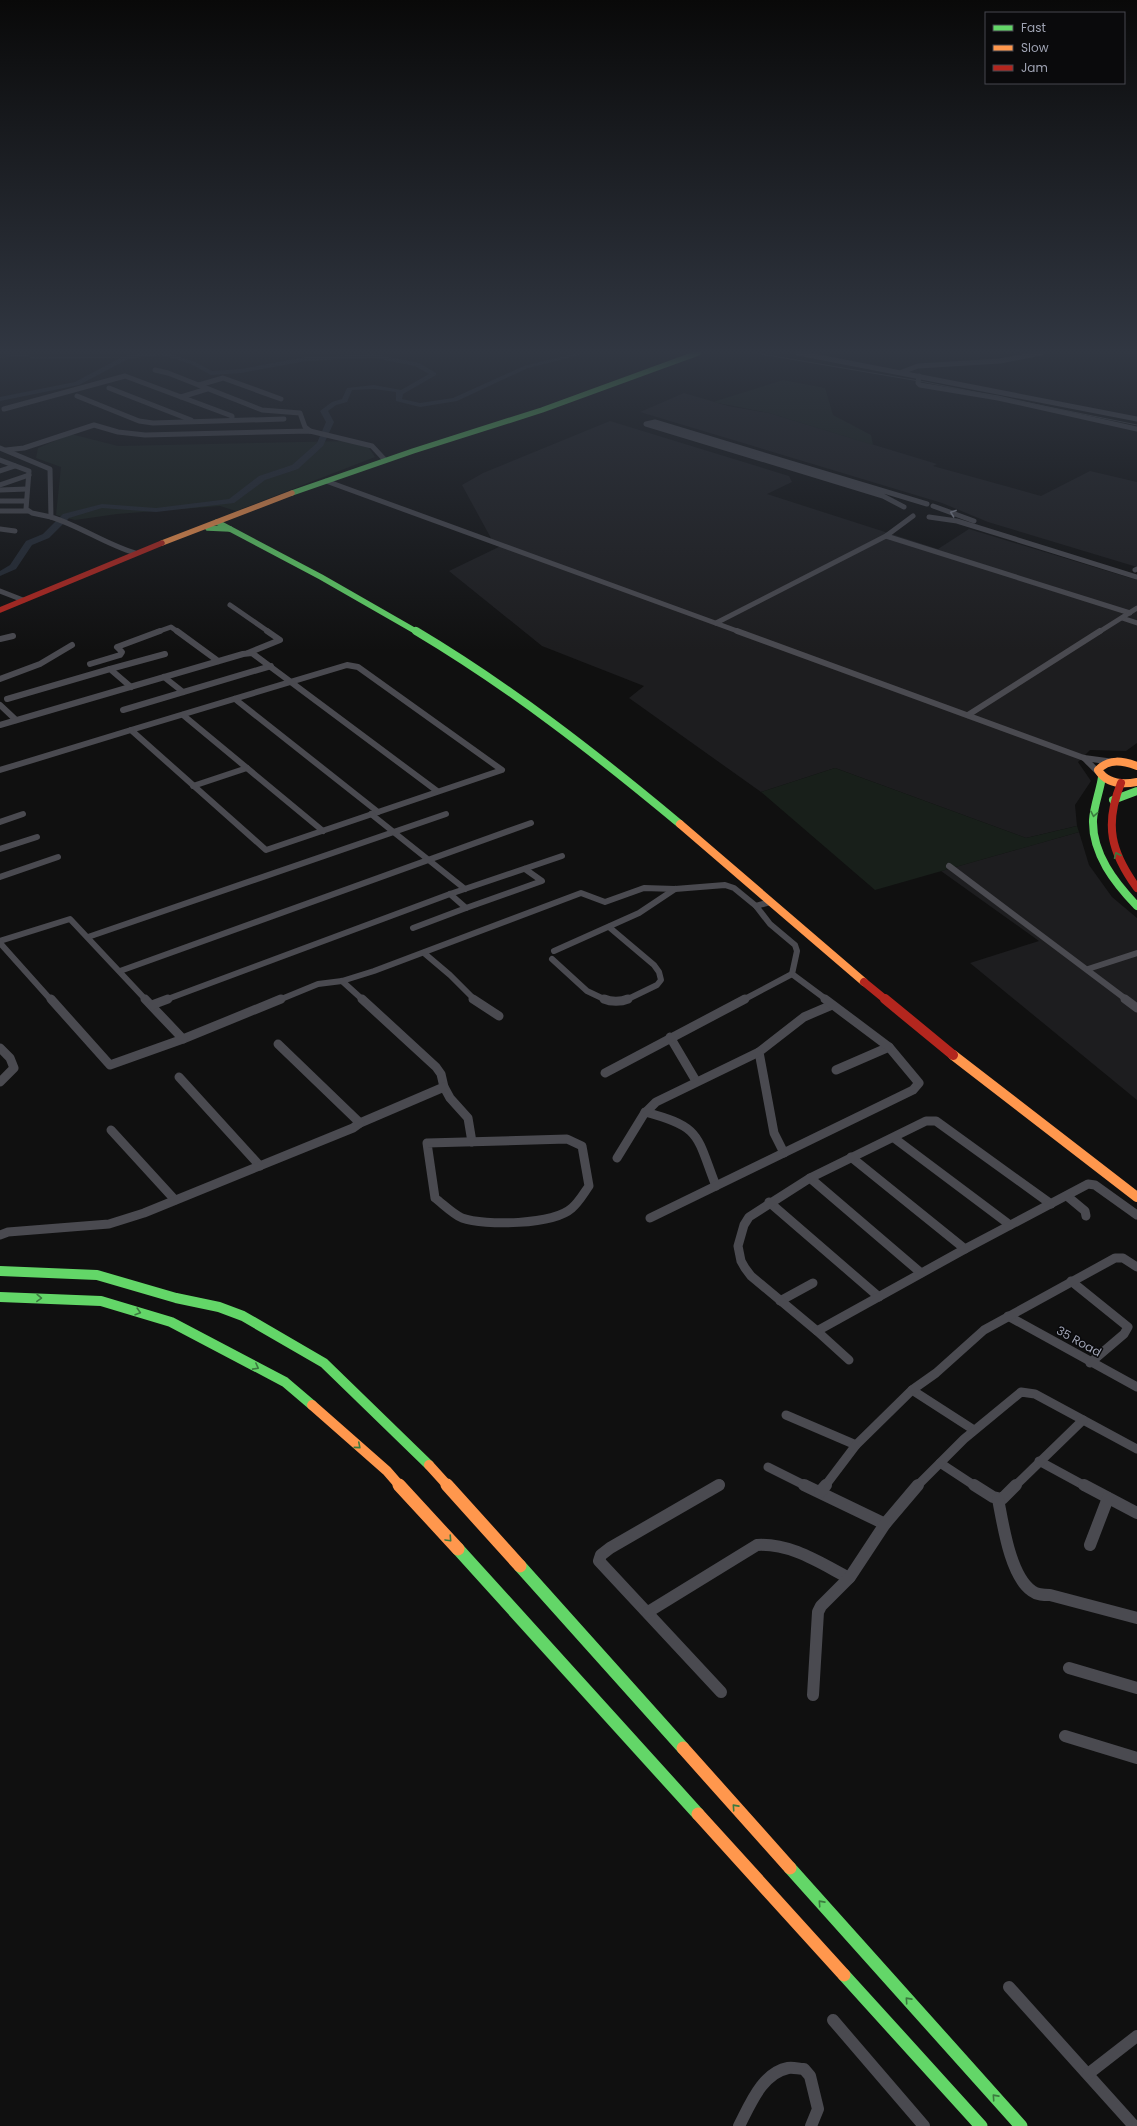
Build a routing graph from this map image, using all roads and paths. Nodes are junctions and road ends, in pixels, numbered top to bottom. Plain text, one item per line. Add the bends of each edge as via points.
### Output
1 (11, 452) edge
2 (378, 452) edge
3 (409, 452) edge
4 (739, 452) edge
5 (756, 452) edge
6 (0, 460) edge
7 (385, 460) junction
8 (15, 466) junction
9 (0, 471) edge
10 (29, 475) junction
11 (326, 481) junction
12 (0, 485) edge
13 (27, 489) junction
14 (0, 490) edge
15 (26, 500) junction
16 (0, 501) edge
17 (930, 505) junction
18 (904, 507) junction
19 (0, 511) edge
20 (28, 511) junction
21 (234, 515) junction
22 (53, 517) junction
23 (921, 517) junction
24 (217, 522) junction
25 (228, 528) junction
26 (0, 529) edge
27 (197, 530) junction
28 (15, 531) dead end
29 (886, 536) junction
30 (118, 549) junction
31 (136, 553) junction
32 (124, 558) junction
33 (1136, 570) edge
34 (1137, 577) edge
35 (0, 591) edge
36 (23, 600) junction
37 (230, 605) dead end
38 (1137, 608) edge
39 (0, 610) edge
40 (1130, 613) junction
41 (1122, 618) junction
42 (716, 623) junction
43 (1137, 623) edge
44 (13, 636) dead end
45 (0, 640) edge
46 (72, 645) dead end
47 (248, 653) junction
48 (165, 654) dead end
49 (218, 661) junction
50 (90, 664) dead end
51 (271, 666) junction
52 (110, 669) junction
53 (164, 678) junction
54 (0, 679) edge
55 (291, 682) junction
56 (131, 687) junction
57 (183, 692) junction
58 (7, 699) dead end
59 (235, 699) junction
60 (0, 705) edge
61 (123, 710) dead end
62 (183, 715) junction
63 (968, 715) junction
64 (16, 720) junction
65 (0, 725) edge
66 (132, 730) junction
67 (1137, 756) edge
68 (1084, 758) junction
69 (1117, 762) junction
70 (1137, 766) edge
71 (247, 768) junction
72 (0, 770) edge
73 (1101, 775) junction
74 (1121, 784) junction
75 (1136, 785) edge
76 (193, 786) junction
77 (437, 791) junction
78 (1113, 800) junction
79 (374, 813) junction
80 (23, 814) dead end
81 (446, 814) dead end
82 (0, 822) edge
83 (531, 824) dead end
84 (323, 831) junction
85 (393, 832) junction
86 (37, 837) dead end
87 (0, 849) edge
88 (562, 856) dead end
89 (58, 857) dead end
90 (429, 860) junction
91 (949, 866) dead end
92 (525, 868) junction
93 (0, 877) edge
94 (1137, 888) edge
95 (465, 889) junction
96 (675, 890) junction
97 (450, 894) junction
98 (770, 902) junction
99 (756, 906) junction
100 (1137, 906) edge
101 (466, 908) junction
102 (609, 927) junction
103 (414, 928) dead end
104 (88, 937) junction
105 (0, 942) edge
106 (554, 951) dead end
107 (424, 953) junction
108 (1137, 953) edge
109 (552, 959) dead end
110 (1088, 969) junction
111 (120, 971) junction
112 (792, 974) junction
113 (342, 981) junction
114 (832, 1004) junction
115 (152, 1005) junction
116 (1137, 1008) edge
117 (499, 1016) dead end
118 (670, 1037) junction
119 (183, 1039) junction
120 (278, 1044) dead end
121 (889, 1047) junction
122 (0, 1048) edge
123 (759, 1052) junction
124 (836, 1070) dead end
125 (605, 1073) dead end
126 (179, 1077) dead end
127 (696, 1081) junction
128 (0, 1082) edge
129 (444, 1087) junction
130 (645, 1112) junction
131 (360, 1123) junction
132 (111, 1130) dead end
133 (894, 1138) junction
134 (472, 1142) junction
135 (784, 1153) junction
136 (851, 1157) junction
137 (617, 1158) dead end
138 (260, 1166) junction
139 (810, 1178) junction
140 (716, 1186) junction
141 (1067, 1196) junction
142 (1137, 1197) edge
143 (175, 1200) junction
144 (769, 1202) junction
145 (1051, 1204) junction
146 (1137, 1215) edge
147 (1086, 1216) dead end
148 (650, 1218) dead end
149 (1010, 1225) junction
150 (0, 1235) edge
151 (965, 1249) junction
152 (1137, 1267) edge
153 (0, 1271) edge
154 (921, 1273) junction
155 (1071, 1281) junction
156 (813, 1283) dead end
157 (0, 1297) edge
158 (879, 1297) junction
159 (780, 1301) junction
160 (1008, 1316) junction
161 (817, 1331) junction
162 (849, 1360) dead end
163 (1090, 1363) junction
164 (1137, 1387) edge
165 (912, 1390) junction
166 (786, 1415) dead end
167 (1083, 1420) junction
168 (974, 1430) junction
169 (856, 1445) junction
170 (1137, 1449) edge
171 (1039, 1461) junction
172 (940, 1463) junction
173 (768, 1467) dead end
174 (720, 1484) dead end
175 (820, 1492) junction
176 (1108, 1498) junction
177 (998, 1499) junction
178 (1137, 1513) edge
179 (885, 1524) junction
180 (1090, 1545) dead end
181 (849, 1578) junction
182 (648, 1612) junction
183 (1137, 1618) edge
184 (1069, 1668) dead end
185 (1137, 1688) edge
186 (721, 1692) dead end
187 (813, 1695) dead end
188 (1065, 1736) dead end
189 (1137, 1758) edge
190 (1009, 1987) dead end
191 (833, 2020) dead end
192 (1137, 2036) edge
193 (1088, 2074) junction
194 (739, 2126) edge
195 (810, 2126) edge
196 (924, 2126) edge
197 (980, 2126) edge
198 (1021, 2126) edge
199 (1134, 2126) edge

1 - 22 street via 50,469
2 - 7 street
3 - 7 main road
4 - 18 street via 883,496
5 - 17 street
6 - 8 street
7 - 11 main road
8 - 9 street
8 - 10 street via 29,472
10 - 12 street
10 - 13 street
11 - 21 main road
11 - 42 street
13 - 14 street
13 - 15 street
15 - 16 street
15 - 20 street
17 - 18 street via 916,503
17 - 23 street via 939,511 938,513
33 -> 17 street via 987,526
18 - 23 street via 905,513
19 - 20 street
20 - 22 street
21 - 24 main road
21 - 25 main road
22 - 30 street via 65,520
23 - 29 street
23 - 34 street via 957,521
24 - 25 main road
24 - 27 main road
25 - 27 main road
25 - 98 main road via 356,596 512,694 574,738 646,795
26 - 28 street
27 - 31 main road
29 - 40 street
29 - 42 street
30 - 31 street
30 - 32 street
31 - 32 main road
32 - 36 main road
35 - 36 street
36 - 39 main road
37 - 47 street via 280,640
38 - 40 street
40 - 41 street
41 - 43 street
41 - 63 street
42 - 63 street
44 - 45 street
46 - 54 street via 40,664
47 - 49 street
47 - 51 street via 256,655
48 - 52 street
49 - 50 street via 171,627 117,647 122,654
49 - 53 street
51 - 55 street
51 - 57 street
52 - 56 street
52 - 58 street
53 - 56 street
53 - 57 street
55 - 59 street
55 - 77 street
55 - 77 street via 347,665 358,667 502,770
56 - 64 street
57 - 61 street
59 - 62 street
59 - 79 street
60 - 64 street
62 - 66 street
62 - 71 street
63 - 68 street
64 - 65 street
66 - 72 street
66 - 76 street
67 - 69 main road
68 - 69 street
68 - 73 street
69 - 70 main road
69 - 73 main road via 1100,767
71 - 76 street
71 - 84 street
73 - 74 main road
73 -> 100 main road via 1092,821 1096,839 1101,856 1113,879
74 - 75 main road
74 - 78 main road
75 - 78 main road
76 - 84 street via 266,850
77 - 79 street
94 -> 78 main road via 1119,860 1111,840
79 - 84 street
79 - 85 street
80 - 82 street
81 - 85 street
83 - 90 street
85 - 90 street
85 - 104 street
86 - 87 street
88 - 92 street
89 - 93 street
90 - 95 street
90 - 111 street
91 - 110 street
92 - 95 street
92 - 101 street via 542,881
95 - 97 street
96 - 99 street via 731,886
96 - 102 street via 650,907
96 - 107 street via 644,888 605,902 581,893
97 - 101 street
97 - 115 street
98 - 99 street
98 - 142 main road via 978,1075
99 - 112 street via 770,924 795,945 797,951
101 - 103 street
102 - 106 street
102 - 109 street via 654,965 661,980 657,986 624,1001 608,1001 587,991
104 - 105 street via 70,919
104 - 111 street
105 - 119 street via 110,1065
107 - 113 street
107 - 117 street via 450,974 470,996
108 - 110 street
110 - 116 street
111 - 115 street
112 - 114 street
112 - 118 street
113 - 119 street via 318,984
113 - 129 street via 436,1067 441,1074
114 - 121 street
114 - 123 street via 804,1017
115 - 119 street
118 - 125 street
118 - 127 street
120 - 131 street
121 - 124 street
121 - 135 street via 918,1080 917,1087
122 - 128 street via 10,1058 14,1068 8,1077
123 - 127 street
123 - 135 street via 774,1133
126 - 138 street
127 - 130 street via 656,1102
129 - 131 street
129 - 134 street via 468,1118
130 - 137 street
130 - 140 street via 691,1129 697,1136
131 - 138 street
132 - 143 street
133 - 136 street
133 - 145 street via 926,1121 936,1121
133 - 149 street
134 - 134 street via 427,1143 435,1198 460,1217 484,1222 540,1220 572,1208 589,1186 582,1146 573,1140
135 - 140 street
136 - 139 street
136 - 151 street
138 - 143 street
139 - 144 street
139 - 154 street
140 - 148 street
141 - 145 street
141 - 146 street via 1092,1183
141 - 147 street via 1085,1210
143 - 150 street via 109,1224 8,1232
144 - 158 street
144 - 159 street via 749,1217 743,1225 737,1246 743,1266
145 - 149 street
149 - 151 street
151 - 154 street
152 - 155 street via 1119,1257
198 -> 153 main road via 432,1468 324,1363 243,1316 219,1307 176,1298 97,1275
154 - 158 street
155 - 160 street
155 - 163 street via 1128,1328
156 - 159 street
157 -> 197 main road via 101,1301 171,1322 285,1382 387,1471
158 - 161 street
159 - 161 street
160 - 163 street, 35 Road
160 - 165 street via 984,1330 936,1373
161 - 162 street
163 - 164 street, 35 Road
165 - 168 street
165 - 169 street
166 - 169 street
167 - 168 street via 1035,1394 1021,1392
167 - 170 street
167 - 171 street
168 - 172 street
169 - 175 street
171 - 176 street
171 - 177 street via 1006,1496
172 - 177 street
172 - 179 street
173 - 175 street
174 - 182 street via 601,1555 599,1561 603,1567
175 - 179 street
176 - 178 street
176 - 180 street
177 - 183 street via 1011,1555 1021,1581 1030,1590
179 - 181 street
181 - 182 street via 782,1546 766,1543 757,1545
181 - 187 street via 821,1605 818,1612
182 - 186 street
184 - 185 street
188 - 189 street
190 - 193 street
191 - 196 street
192 - 193 street
193 - 199 street
194 - 195 street via 758,2089 788,2068 804,2069 810,2076 818,2109

